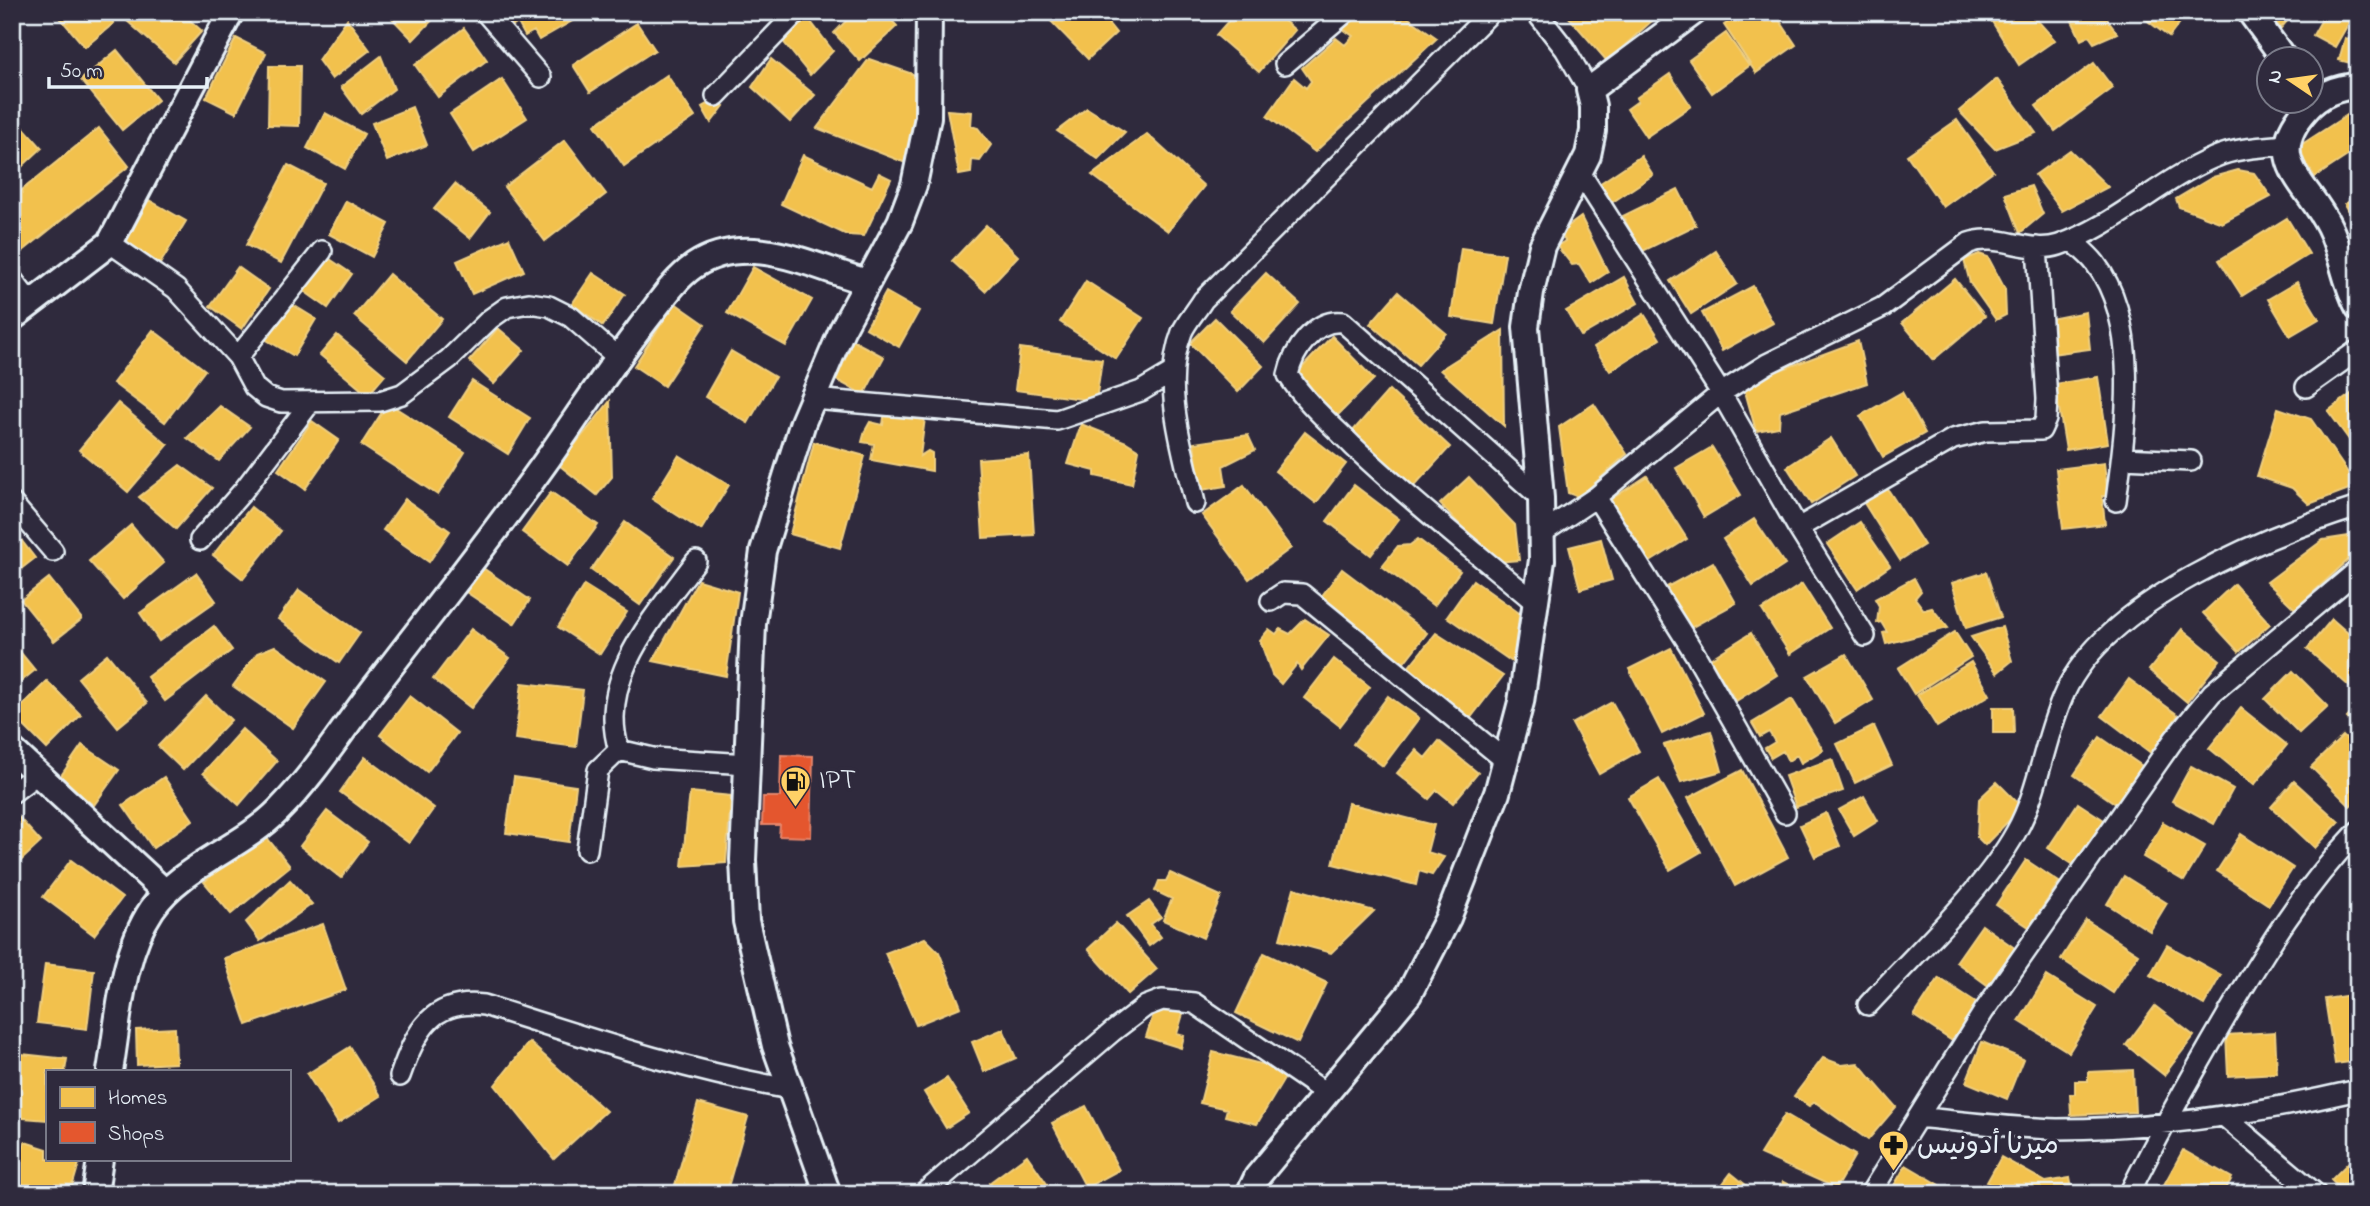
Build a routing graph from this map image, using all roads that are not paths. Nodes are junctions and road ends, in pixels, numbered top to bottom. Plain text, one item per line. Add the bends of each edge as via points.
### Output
1 (231, 12) edge
2 (485, 12) edge
3 (797, 12) edge
4 (908, 12) edge
5 (1346, 12) edge
6 (1491, 12) edge
7 (1536, 12) edge
8 (1694, 12) edge
9 (2250, 12) edge
10 (930, 23) edge
11 (2275, 46) edge
12 (1285, 64) dead end
13 (541, 76) dead end
14 (2358, 86) edge
15 (1589, 90) junction
16 (2324, 94) edge
17 (716, 96) dead end
18 (2302, 116) edge
19 (2287, 145) junction
20 (1581, 174) junction
21 (2072, 241) junction
22 (110, 243) junction
23 (2037, 247) junction
24 (322, 251) dead end
25 (12, 279) edge
26 (867, 282) junction
27 (2358, 306) edge
28 (22, 312) edge
29 (2358, 350) edge
30 (617, 357) junction
31 (238, 358) junction
32 (1173, 372) junction
33 (2306, 387) dead end
34 (1721, 393) junction
35 (813, 399) junction
36 (310, 403) junction
37 (2122, 457) junction
38 (2191, 461) dead end
39 (1596, 497) junction
40 (1541, 498) junction
41 (2116, 501) dead end
42 (12, 503) edge
43 (1195, 503) dead end
44 (2358, 507) edge
45 (1798, 528) junction
46 (1542, 533) junction
47 (200, 540) dead end
48 (53, 551) dead end
49 (696, 561) dead end
50 (2358, 570) edge
51 (1271, 601) dead end
52 (1536, 603) junction
53 (1865, 636) dead end
54 (12, 750) edge
55 (619, 750) junction
56 (1506, 761) junction
57 (747, 764) junction
58 (37, 774) junction
59 (12, 793) edge
60 (1785, 813) dead end
61 (2358, 831) edge
62 (587, 850) dead end
63 (165, 892) junction
64 (1868, 1005) dead end
65 (110, 1070) edge
66 (400, 1076) dead end
67 (790, 1088) junction
68 (2358, 1090) edge
69 (1326, 1093) junction
70 (2225, 1116) junction
71 (1918, 1117) junction
72 (2163, 1125) junction
73 (100, 1160) edge
74 (95, 1194) edge
75 (828, 1194) edge
76 (923, 1194) edge
77 (1249, 1194) edge
78 (1870, 1194) edge
79 (2129, 1194) edge
80 (2316, 1194) edge

1 - 22 street
2 - 13 street
3 - 17 street
4 - 10 street
5 - 12 street
6 - 32 street via 1203,300 1183,331
7 - 15 street
8 - 15 street
9 - 11 street
10 - 26 street via 928,117 914,185 900,222
14 - 16 street
15 - 20 street via 1593,131
18 - 19 street
19 - 21 street via 2249,148 2213,158
19 - 27 street via 2294,175 2333,235
20 - 34 street
20 - 40 street via 1542,246 1529,304 1527,354
21 - 23 street
21 - 37 street via 2095,263 2107,283 2123,338
22 - 28 street
22 - 31 street via 176,289
23 - 34 street via 1981,239 1969,243 1883,307 1767,364
23 - 45 street via 2047,399 2041,430 1986,431 1953,439
24 - 31 street
25 - 28 street
26 - 30 street via 772,252 729,253 696,265 675,283
26 - 35 street
29 - 33 street
30 - 36 street via 571,317 529,303 507,307 491,318 449,359 402,394 380,401
30 - 63 street via 548,458 279,811
31 - 36 street via 254,387 266,397
32 - 35 street via 1141,391 1057,420
32 - 43 street via 1177,421
34 - 39 street
34 - 45 street
35 - 57 street via 786,469 763,551 753,624
36 - 47 street
37 - 38 street
37 - 41 street
39 - 46 street
39 - 60 street via 1695,654
40 - 46 street
40 - 52 street via 1343,322 1318,328 1291,359 1288,375 1342,435 1393,484
42 - 48 street
44 - 64 street via 2307,523 2221,561 2145,608 2092,650 2065,691 2015,834 1986,874
45 - 53 street
46 - 52 street
49 - 55 street via 628,658 612,722
50 - 71 street via 2236,672 2191,718 2025,949
51 - 56 street via 1283,593 1302,594
52 - 56 street via 1521,702
54 - 58 street
55 - 57 street via 653,758
55 - 62 street via 598,770
56 - 69 street via 1472,863 1432,956 1396,1012
57 - 67 street via 746,920 775,1046
58 - 59 street
58 - 63 street
61 - 72 street via 2295,904
63 - 65 street via 135,944
66 - 67 street via 408,1053 439,1010 460,1002 484,1005 725,1078
67 - 75 street
68 - 70 street
69 - 76 street via 1194,1003 1162,1000 1146,1006 1112,1032
69 - 77 street
70 - 72 street
70 - 80 street
71 - 72 street via 2055,1129
71 - 78 street
72 - 79 street
73 - 74 street

